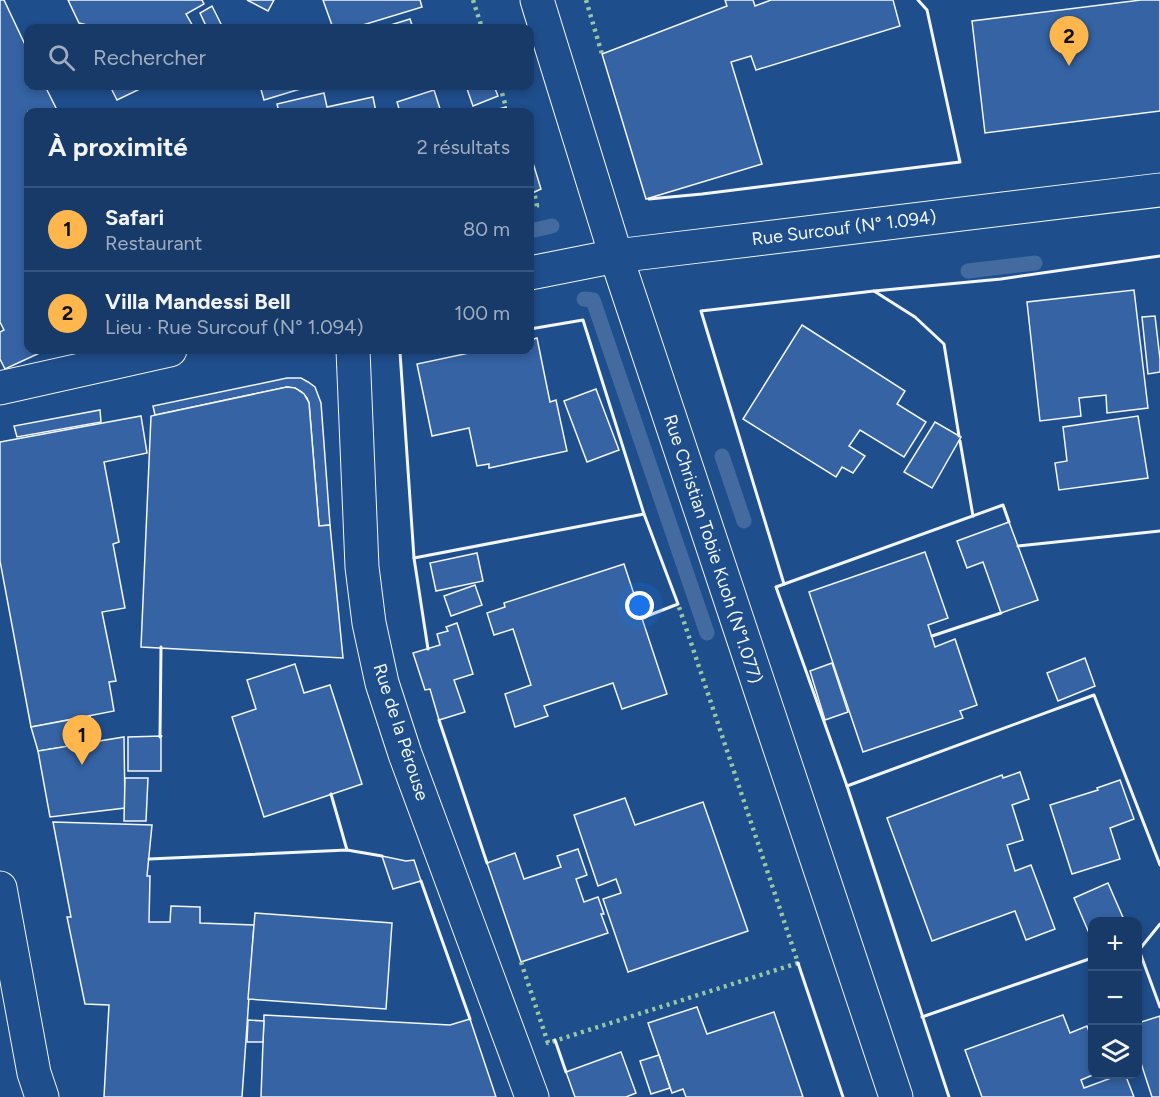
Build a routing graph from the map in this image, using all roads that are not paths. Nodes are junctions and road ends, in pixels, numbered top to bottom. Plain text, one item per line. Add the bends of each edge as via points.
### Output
1 (537, 0) edge
2 (1160, 190) edge
3 (616, 256) junction
4 (534, 272) edge
5 (152, 354) edge
6 (353, 354) edge
7 (0, 388) edge
8 (0, 888) edge
9 (42, 1097) edge
10 (532, 1097) edge
11 (896, 1097) edge

1 - 3 street, Rue Christian Tobie Kuoh (N°1.077)
2 - 3 street, Rue Surcouf (N° 1.094)
3 - 4 street, Rue Surcouf (N° 1.094)
3 - 11 street, Rue Christian Tobie Kuoh (N°1.077)
5 - 7 street
6 - 10 street, Rue de la Pérouse via 362,567 382,683
8 - 9 street

